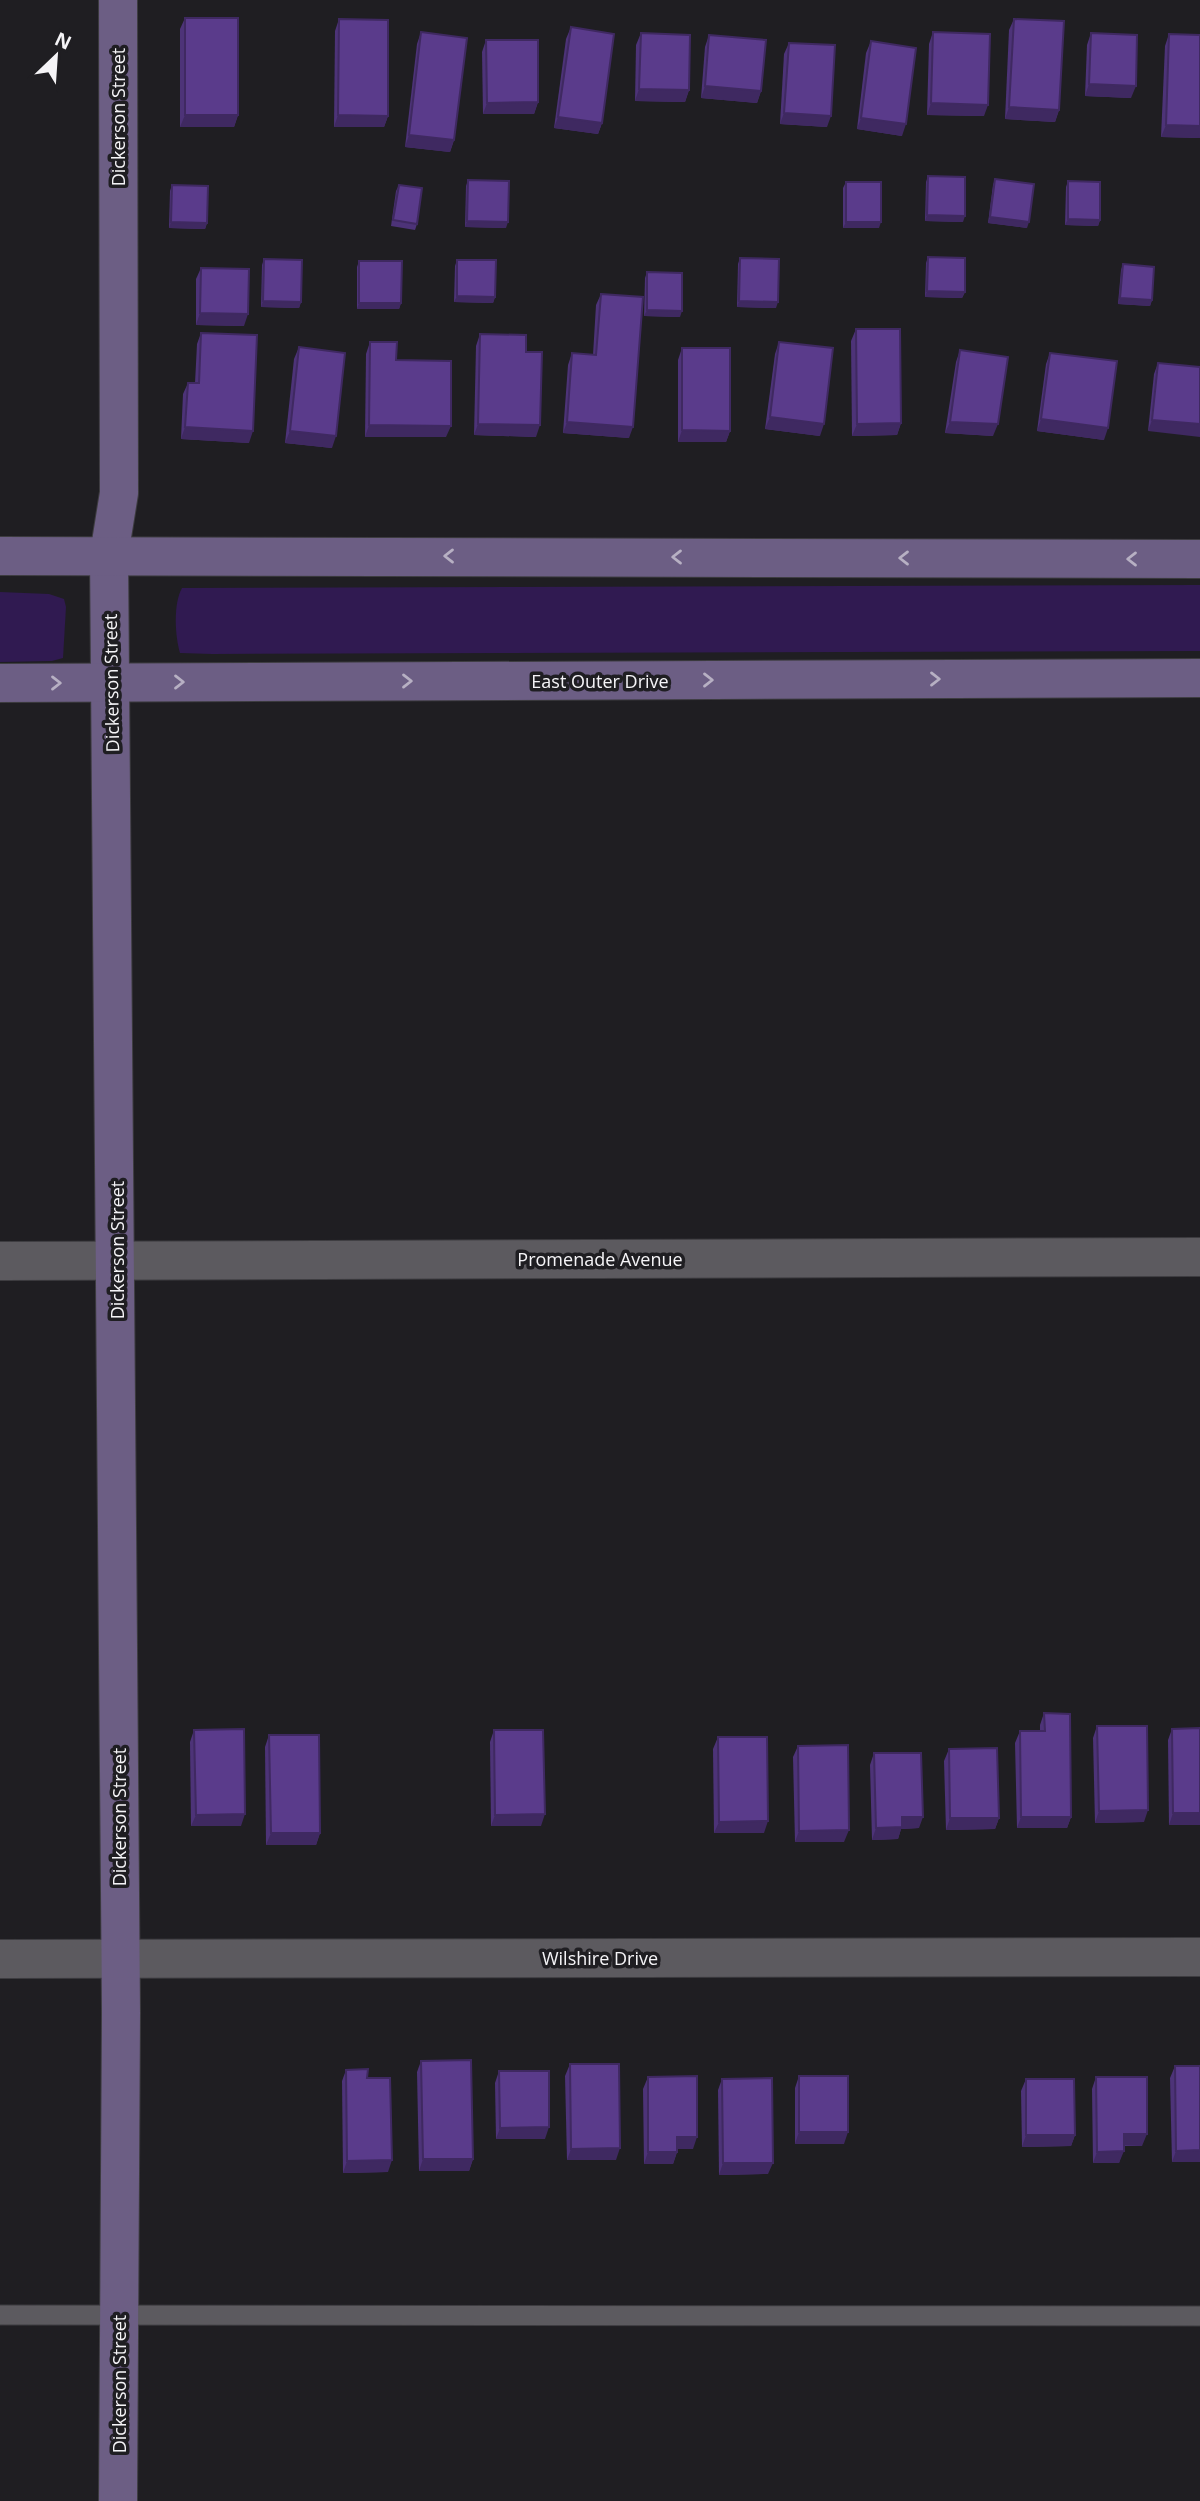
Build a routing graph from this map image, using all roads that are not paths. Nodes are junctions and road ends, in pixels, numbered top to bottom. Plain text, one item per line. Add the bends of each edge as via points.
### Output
1 (118, 0) edge
2 (109, 555) junction
3 (0, 556) edge
4 (1200, 559) edge
5 (1200, 678) edge
6 (0, 683) edge
7 (111, 683) junction
8 (1200, 1257) edge
9 (0, 1261) edge
10 (117, 1261) junction
11 (1200, 1957) edge
12 (0, 1959) edge
13 (121, 1960) junction
14 (0, 2315) edge
15 (120, 2316) junction
16 (1200, 2316) edge
17 (118, 2501) edge

1 - 2 street, Dickerson Street via 119,493
2 - 3 street
4 -> 2 street
2 - 7 street, Dickerson Street
7 -> 5 street, East Outer Drive
6 -> 7 street, East Outer Drive
7 - 10 street, Dickerson Street
8 - 10 street, Promenade Avenue
9 - 10 street, Promenade Avenue
10 - 13 street, Dickerson Street
11 - 13 street, Wilshire Drive
12 - 13 street, Wilshire Drive
13 - 15 street, Dickerson Street
14 - 15 lane
15 - 16 lane
15 - 17 street, Dickerson Street

